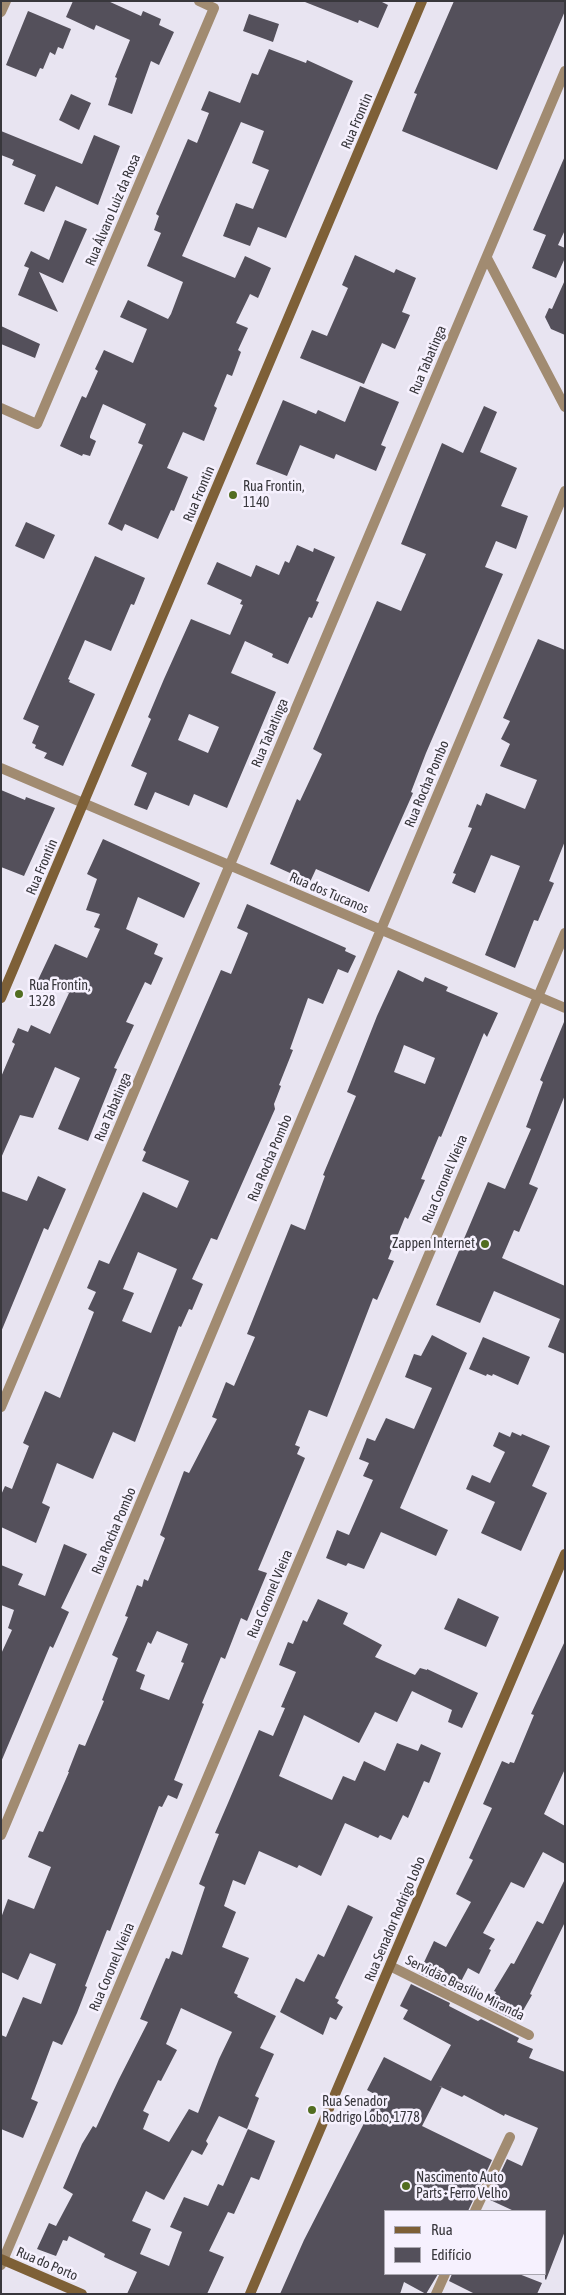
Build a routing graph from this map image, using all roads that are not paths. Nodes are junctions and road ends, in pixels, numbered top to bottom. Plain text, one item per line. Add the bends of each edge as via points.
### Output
1 (199, 1) edge
2 (422, 1) edge
3 (565, 71) edge
4 (486, 258) junction
5 (565, 407) edge
6 (1, 408) edge
7 (565, 491) edge
8 (1, 768) edge
9 (84, 804) junction
10 (229, 866) junction
11 (381, 930) junction
12 (565, 933) edge
13 (538, 996) junction
14 (1, 998) edge
15 (565, 1008) edge
16 (1, 1407) edge
17 (565, 1554) edge
18 (1, 1835) edge
19 (390, 1966) junction
20 (529, 2034) dead end
21 (510, 2137) dead end
22 (475, 2210) edge
23 (2, 2261) edge
24 (446, 2275) edge
25 (82, 2294) edge
26 (250, 2294) edge
27 (436, 2294) edge

1 - 6 street, Rua Álvaro Luiz da Rosa via 214,8 37,424
2 - 9 street, Rua Frontin
3 - 4 street, Rua Tabatinga
4 - 5 street
4 - 10 street, Rua Tabatinga
7 - 11 street, Rua Rocha Pombo
8 - 9 street, Rua dos Tucanos
9 - 10 street, Rua dos Tucanos
9 - 14 street, Rua Frontin
10 - 11 street, Rua dos Tucanos
10 - 16 street, Rua Tabatinga
11 - 13 street, Rua dos Tucanos
11 - 18 street, Rua Rocha Pombo
12 - 13 street, Rua Coronel Vieira
13 - 15 street, Rua dos Tucanos
13 - 23 street, Rua Coronel Vieira
17 - 19 street, Rua Senador Rodrigo Lobo
19 - 20 street, Servidão Brasílio Miranda
19 - 26 street, Rua Senador Rodrigo Lobo
21 - 22 street
23 - 25 street, Rua do Porto
24 - 27 street

